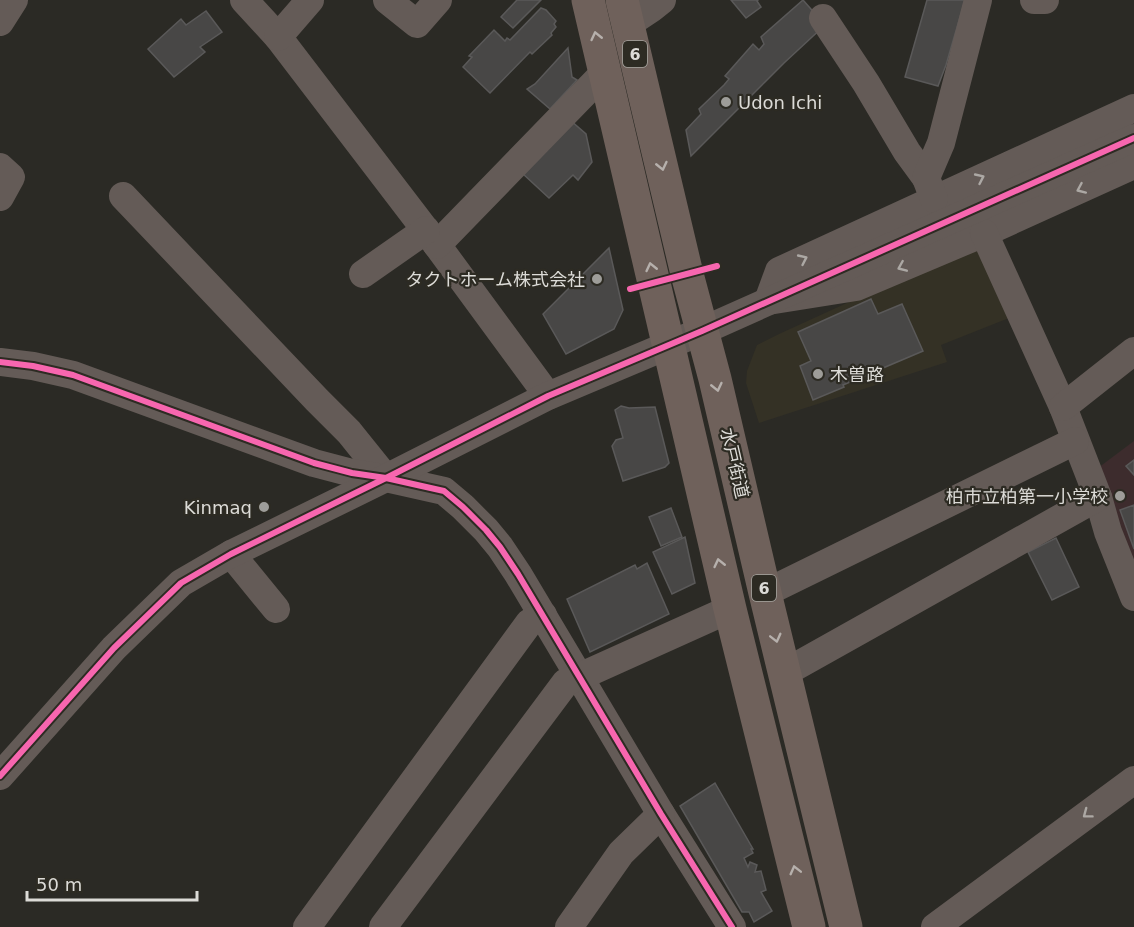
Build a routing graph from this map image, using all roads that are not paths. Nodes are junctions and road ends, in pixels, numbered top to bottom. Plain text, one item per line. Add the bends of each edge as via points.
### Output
1 (14, 0) edge
2 (244, 0) edge
3 (310, 0) edge
4 (387, 0) edge
5 (438, 0) edge
6 (588, 0) edge
7 (662, 0) edge
8 (978, 0) edge
9 (1034, 0) edge
10 (1044, 0) edge
11 (625, 12) edge
12 (823, 18) dead end
13 (0, 22) edge
14 (278, 37) junction
15 (605, 72) junction
16 (1134, 108) edge
17 (1134, 138) edge
18 (1134, 165) edge
19 (0, 167) edge
20 (930, 188) junction
21 (123, 196) dead end
22 (0, 197) edge
23 (984, 233) junction
24 (432, 238) junction
25 (363, 274) dead end
26 (768, 301) junction
27 (702, 331) junction
28 (668, 344) junction
29 (1134, 351) edge
30 (0, 362) edge
31 (548, 396) junction
32 (1063, 407) junction
33 (1076, 441) junction
34 (386, 478) junction
35 (1098, 497) junction
36 (231, 554) junction
37 (765, 593) junction
38 (1134, 597) edge
39 (276, 609) dead end
40 (730, 609) junction
41 (543, 615) junction
42 (784, 673) junction
43 (579, 677) junction
44 (0, 776) edge
45 (1134, 780) edge
46 (661, 814) junction
47 (725, 924) edge
48 (307, 927) edge
49 (383, 927) edge
50 (569, 927) edge
51 (808, 927) edge
52 (846, 927) edge
53 (935, 927) edge

1 - 13 street
2 - 14 street
3 - 14 street
4 - 5 street via 417,24
15 -> 6 highway, 6
7 - 11 street via 652,8
8 - 20 street
9 - 10 street
11 -> 27 highway, 水戸街道 / 6
12 - 20 street
14 - 24 street
15 - 24 street
28 -> 15 highway, 6
20 -> 16 street
17 - 26 street
18 -> 23 street
19 - 22 street via 11,177
26 -> 20 street via 779,271
21 - 34 street via 349,432
23 -> 26 street via 856,287
23 - 32 street
24 - 25 street
24 - 31 street
26 - 27 street
27 - 28 street
27 -> 37 highway, 水戸街道 / 6
28 - 31 street
40 -> 28 highway, 6
29 - 32 street
30 - 34 street via 73,375 314,463
31 - 34 street
32 - 33 street
33 - 35 street
33 - 37 street
34 - 36 street
34 - 41 street via 444,491 463,507 501,547
35 - 38 street
35 - 42 street
36 - 39 street
36 - 44 street via 181,583 114,648
37 -> 42 highway, 水戸街道 / 6
40 - 43 street
51 -> 40 highway, 6
41 - 43 street
41 - 48 street via 529,624
42 - 52 highway, 水戸街道 / 6
43 - 46 street
43 - 49 street via 566,682
45 -> 53 street
46 - 47 street
46 - 50 street via 621,853

